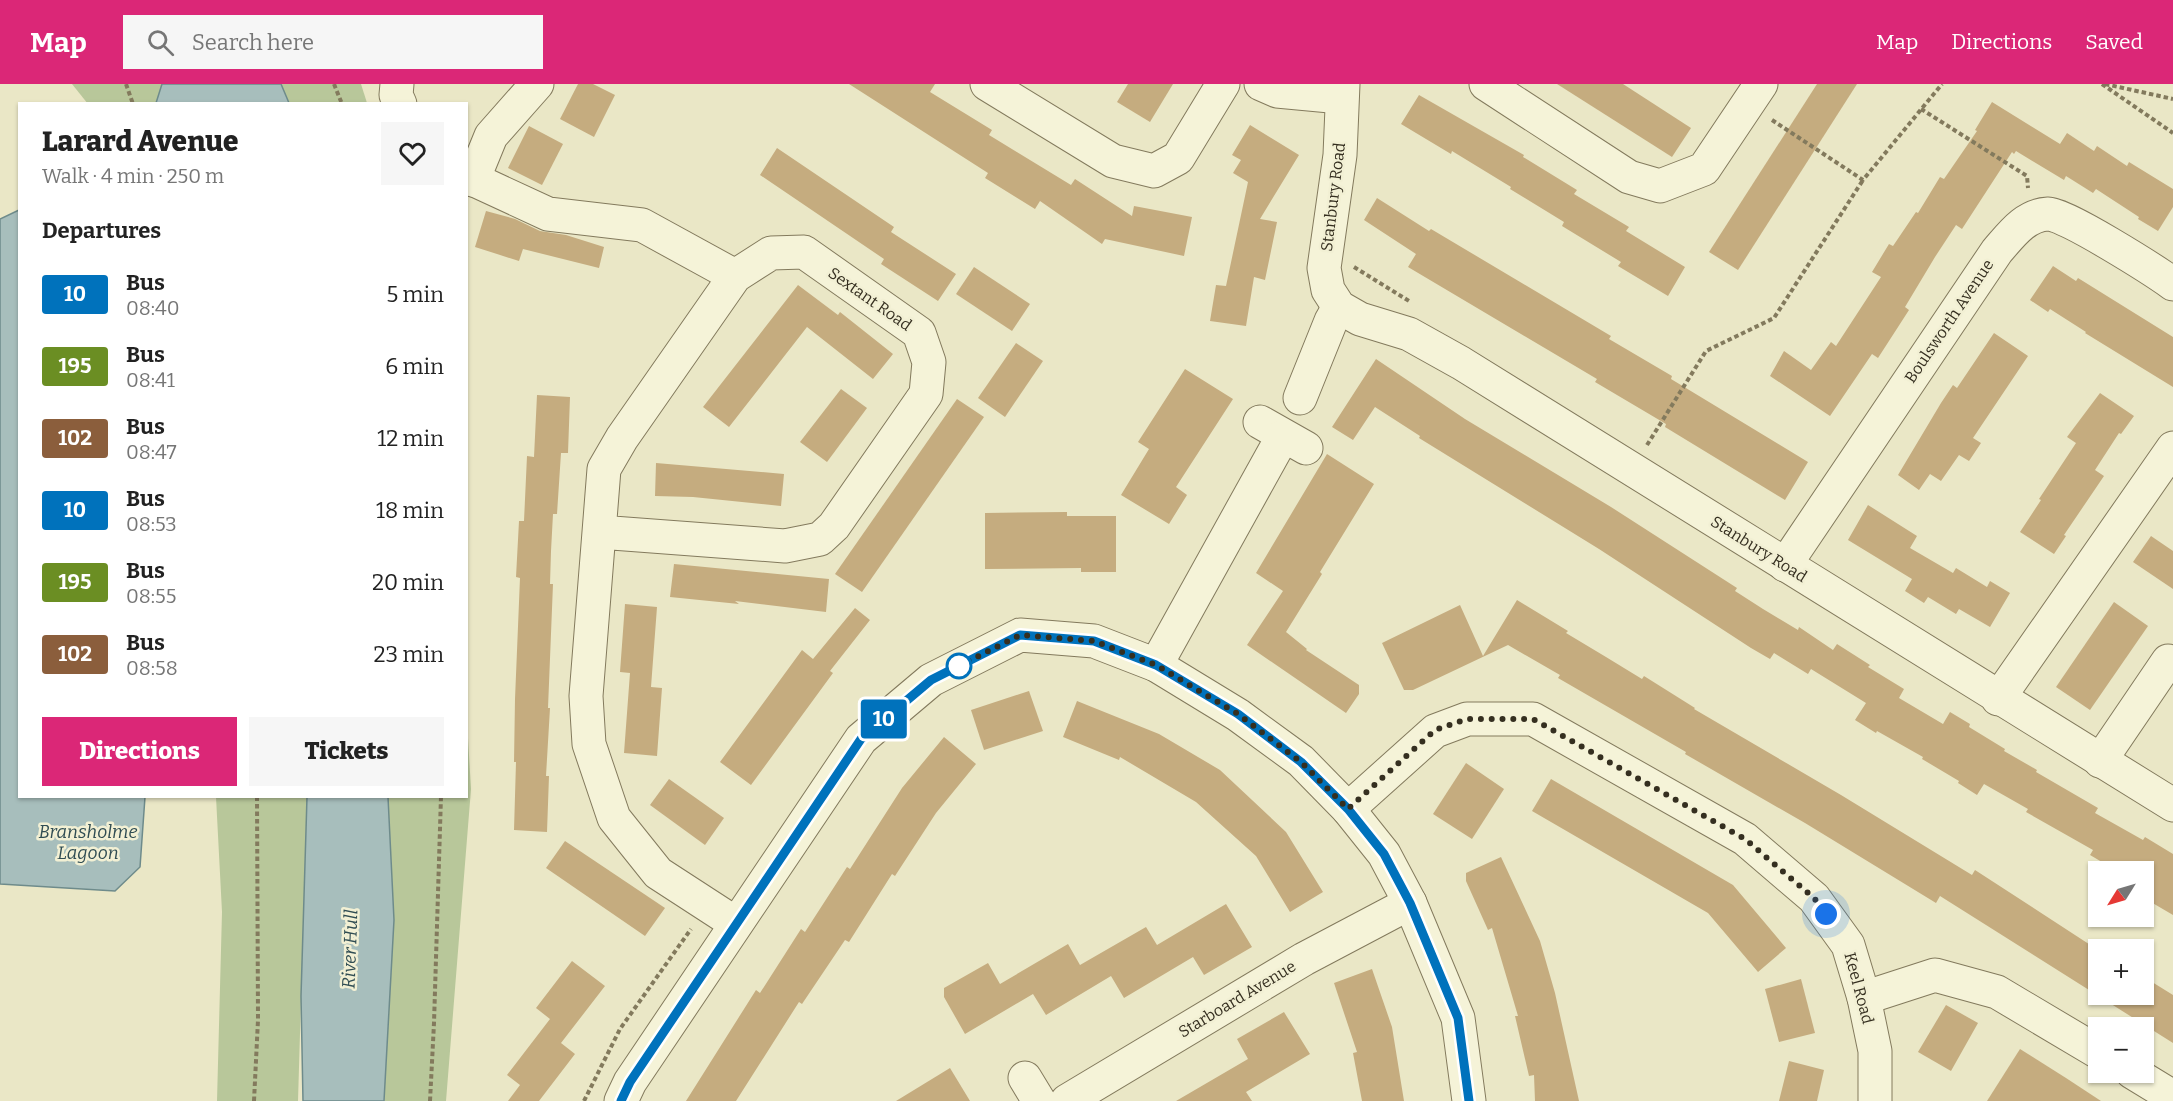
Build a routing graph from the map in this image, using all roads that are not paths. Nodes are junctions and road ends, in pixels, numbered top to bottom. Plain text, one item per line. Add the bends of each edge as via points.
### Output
1 (398, 84) edge
2 (537, 84) edge
3 (987, 84) edge
4 (1223, 84) edge
5 (1261, 84) edge
6 (1486, 84) edge
7 (1342, 91) edge
8 (1754, 94) edge
9 (399, 102) edge
10 (470, 178) edge
11 (735, 276) junction
12 (2173, 284) edge
13 (1339, 308) junction
14 (1300, 398) dead end
15 (1283, 435) dead end
16 (2169, 461) edge
17 (598, 532) junction
18 (1785, 566) junction
19 (2168, 661) dead end
20 (1156, 665) junction
21 (1998, 699) junction
22 (2100, 761) junction
23 (2173, 806) edge
24 (1348, 809) junction
25 (1410, 903) junction
26 (735, 923) junction
27 (1864, 998) junction
28 (2088, 1046) edge
29 (2150, 1083) edge
30 (2173, 1097) edge
31 (621, 1101) edge
32 (1067, 1101) edge
33 (1469, 1101) edge
34 (1875, 1101) edge

1 - 9 street
2 - 10 street via 491,136
3 - 4 street via 1113,161 1154,171 1178,158
5 - 7 street via 1277,92
6 - 8 street via 1629,177 1660,186 1704,169
7 - 13 street, Stanbury Road via 1340,155 1324,268 1328,290
10 - 11 street via 548,214 642,225
11 - 17 street, Sextant Road via 604,469
11 - 17 street, Sextant Road via 771,253 804,252 919,333 929,362 926,394 834,526 820,539 785,546
12 - 18 street, Boulsworth Avenue via 2070,221 2049,214 2022,222 1997,250
13 - 14 street
13 - 18 street, Stanbury Road via 1409,334 1461,363
15 - 20 street
16 - 21 street
17 - 26 street, Sextant Road via 586,696 589,744 614,818 658,873
18 - 21 street, Stanbury Road
19 - 22 street
20 - 24 street via 1238,714 1301,762
20 - 26 street via 1094,641 1020,635 931,680 861,739
21 - 22 street, Stanbury Road
22 - 23 street, Stanbury Road
24 - 25 street via 1384,854
24 - 27 street, Keel Road via 1435,730 1467,719 1533,719 1745,839 1814,898 1848,945
25 - 32 street, Starboard Avenue via 1304,959
25 - 33 street via 1458,1018
26 - 31 street
27 - 28 street via 1935,975 1997,992
27 - 34 street, Keel Road via 1875,1051
29 - 30 street

